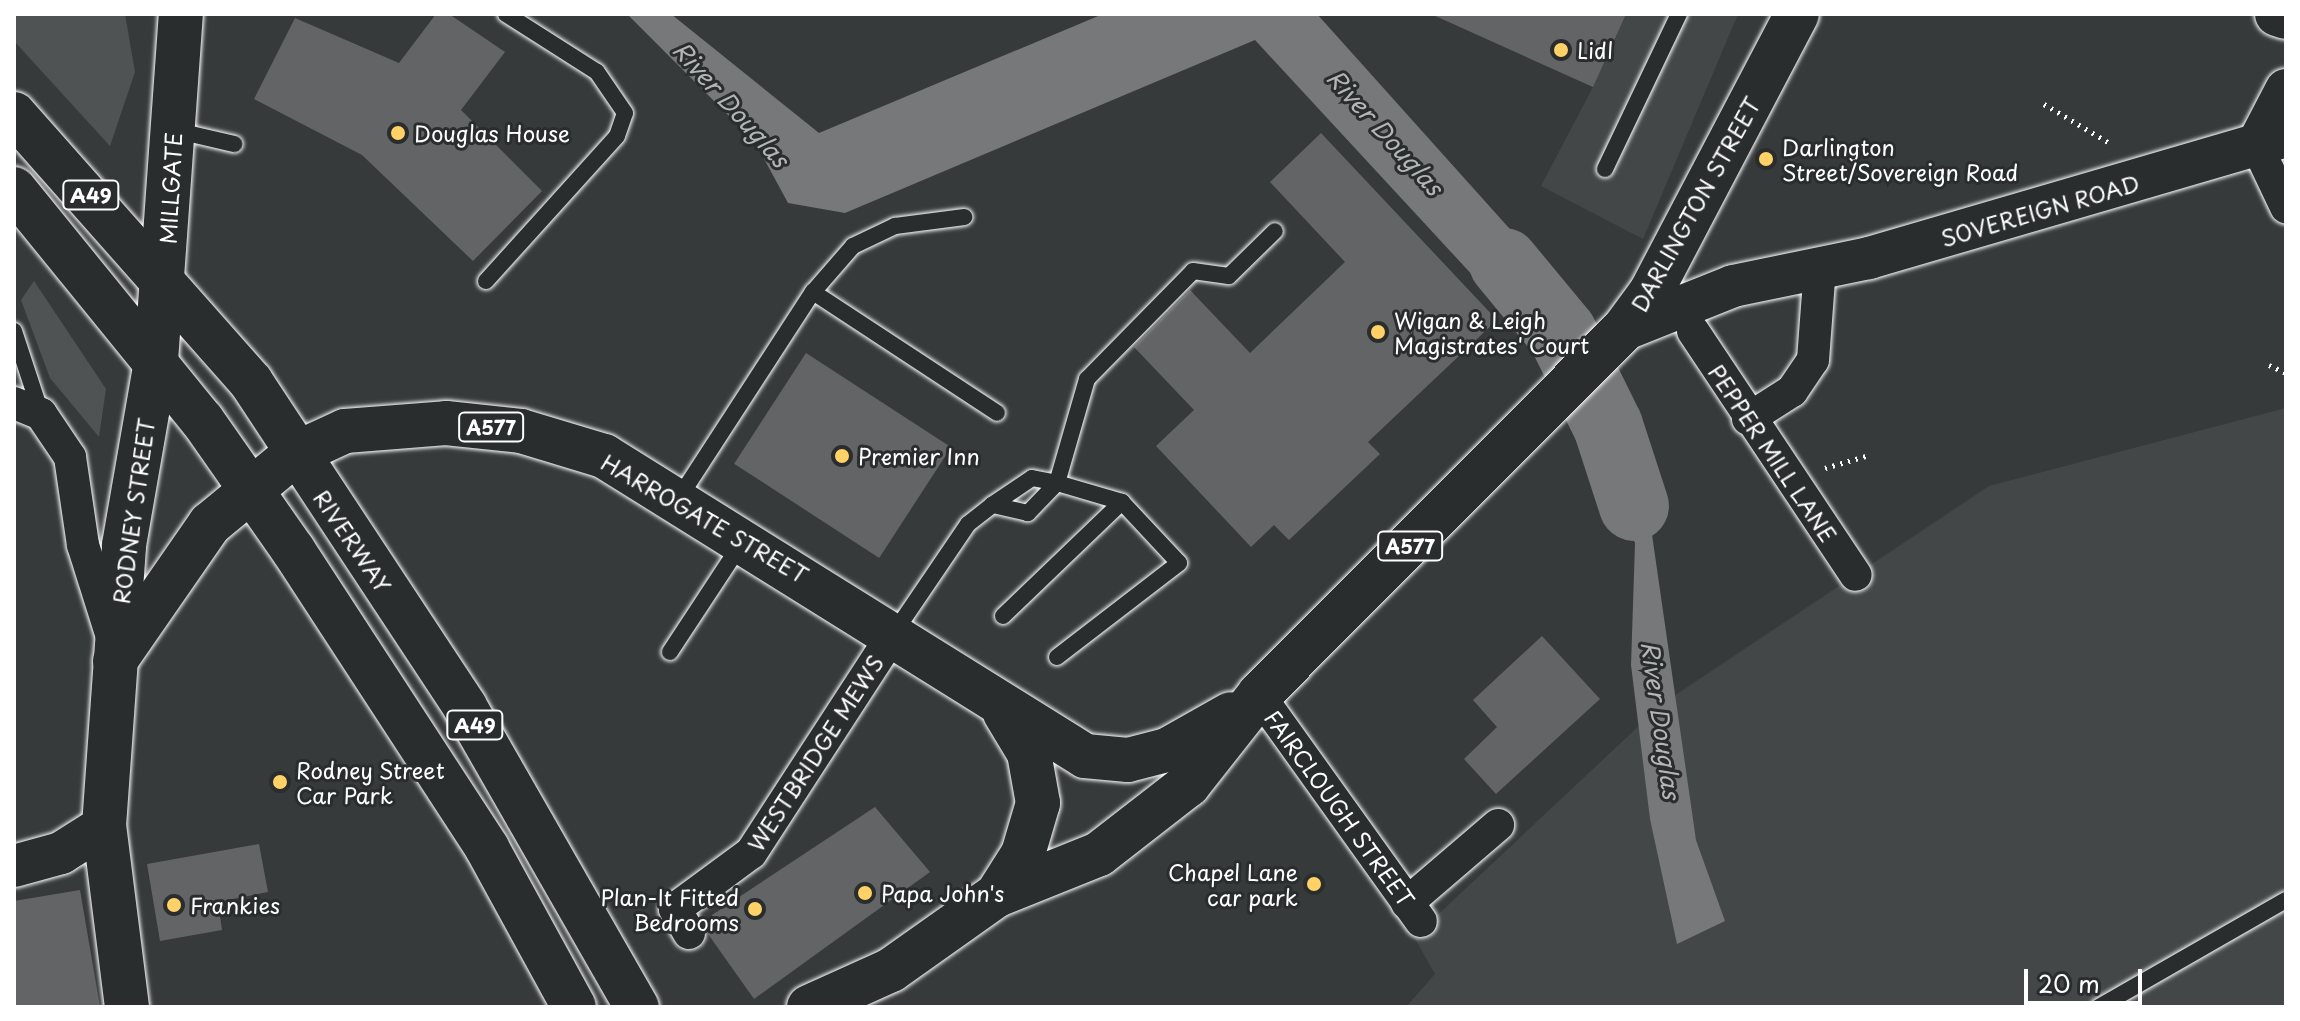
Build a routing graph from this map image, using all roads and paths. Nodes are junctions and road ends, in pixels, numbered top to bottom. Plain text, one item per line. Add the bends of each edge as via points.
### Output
1 (181, 14) edge
2 (506, 14) edge
3 (1679, 14) edge
4 (1797, 14) edge
5 (2277, 14) edge
6 (2286, 17) edge
7 (2286, 90) edge
8 (2044, 104) dead end
9 (14, 114) edge
10 (174, 130) junction
11 (2271, 141) edge
12 (234, 144) dead end
13 (2120, 151) dead end
14 (1605, 169) dead end
15 (14, 189) edge
16 (2286, 207) edge
17 (964, 217) dead end
18 (1275, 231) dead end
19 (1820, 266) junction
20 (165, 278) junction
21 (486, 281) dead end
22 (813, 292) junction
23 (14, 331) edge
24 (1693, 331) dead end
25 (1611, 344) junction
26 (156, 361) junction
27 (2269, 365) dead end
28 (2286, 373) edge
29 (28, 408) edge
30 (997, 413) dead end
31 (1748, 419) junction
32 (295, 454) junction
33 (1866, 456) dead end
34 (1818, 472) dead end
35 (1057, 483) junction
36 (250, 487) junction
37 (679, 498) junction
38 (1122, 502) junction
39 (992, 505) junction
40 (744, 539) junction
41 (1856, 575) dead end
42 (1003, 616) dead end
43 (894, 633) junction
44 (670, 652) dead end
45 (115, 655) junction
46 (1057, 657) dead end
47 (1259, 695) junction
48 (994, 698) junction
49 (1498, 825) dead end
50 (104, 826) junction
51 (14, 866) edge
52 (997, 895) junction
53 (2286, 900) edge
54 (689, 933) dead end
55 (891, 970) junction
56 (127, 1007) edge
57 (574, 1007) edge
58 (637, 1007) edge
59 (809, 1007) edge
60 (859, 1007) edge
61 (2099, 1007) edge

1 - 10 main road, MILLGATE
2 - 21 lane via 597,72 625,113 617,136
3 - 14 lane
4 - 25 main road, DARLINGTON STREET / A577 via 1651,292
5 - 6 main road
7 - 11 street
8 - 13 path
9 - 20 main road, RIVERWAY / A49
10 - 12 lane
10 - 20 main road, MILLGATE
11 - 16 street
11 - 19 street, SOVEREIGN ROAD
15 - 26 main road, A49
17 - 22 lane via 872,234
18 - 35 lane via 1229,276 1193,271 1097,364
19 - 25 street, SOVEREIGN ROAD via 1733,286
19 - 31 street via 1813,360 1792,391
20 - 26 main road, MILLGATE
20 - 32 main road, RIVERWAY / A49 via 251,382
22 - 30 lane
22 - 37 lane
23 - 29 lane
24 - 31 street, PEPPER MILL LANE
25 - 47 main road, DARLINGTON STREET / A577
26 - 36 main road, A49
26 - 45 main road, RODNEY STREET / A577 via 132,489
27 - 28 path
29 - 45 street via 70,457 83,545
31 - 41 street, PEPPER MILL LANE
32 - 36 main road, RODNEY STREET / A577
32 - 37 main road, HARROGATE STREET / A577 via 369,427 483,426 604,456
32 - 58 main road, RIVERWAY / A49 via 465,707
33 - 34 path
35 - 38 lane
35 - 39 lane via 1032,478
35 - 39 lane via 1028,513
36 - 45 main road, RODNEY STREET / A577 via 196,540
36 - 57 main road, A49 via 432,757
37 - 40 main road, HARROGATE STREET / A577
38 - 42 lane
38 - 46 lane via 1179,563
39 - 43 lane via 943,554
40 - 43 main road, HARROGATE STREET / A577
40 - 44 lane
43 - 48 main road, HARROGATE STREET / A577
43 - 54 street, WESTBRIDGE MEWS via 751,853 675,909
45 - 50 main road, RODNEY STREET / A577
47 - 48 main road, HARROGATE STREET / A577 via 1167,750 1111,761 1059,746
47 - 49 street, FAIRCLOUGH STREET via 1414,912
47 - 52 main road, DARLINGTON STREET / A577 via 1188,785 1132,830 1099,854
48 - 52 main road, HARROGATE STREET / A577 via 1029,753 1038,803 1023,854
50 - 51 street via 61,853
50 - 56 main road, RODNEY STREET / A577
52 - 55 main road, DARLINGTON STREET / A577
53 - 61 lane
55 - 59 main road, DARLINGTON STREET / A577
55 - 60 main road, DARLINGTON STREET / A577

